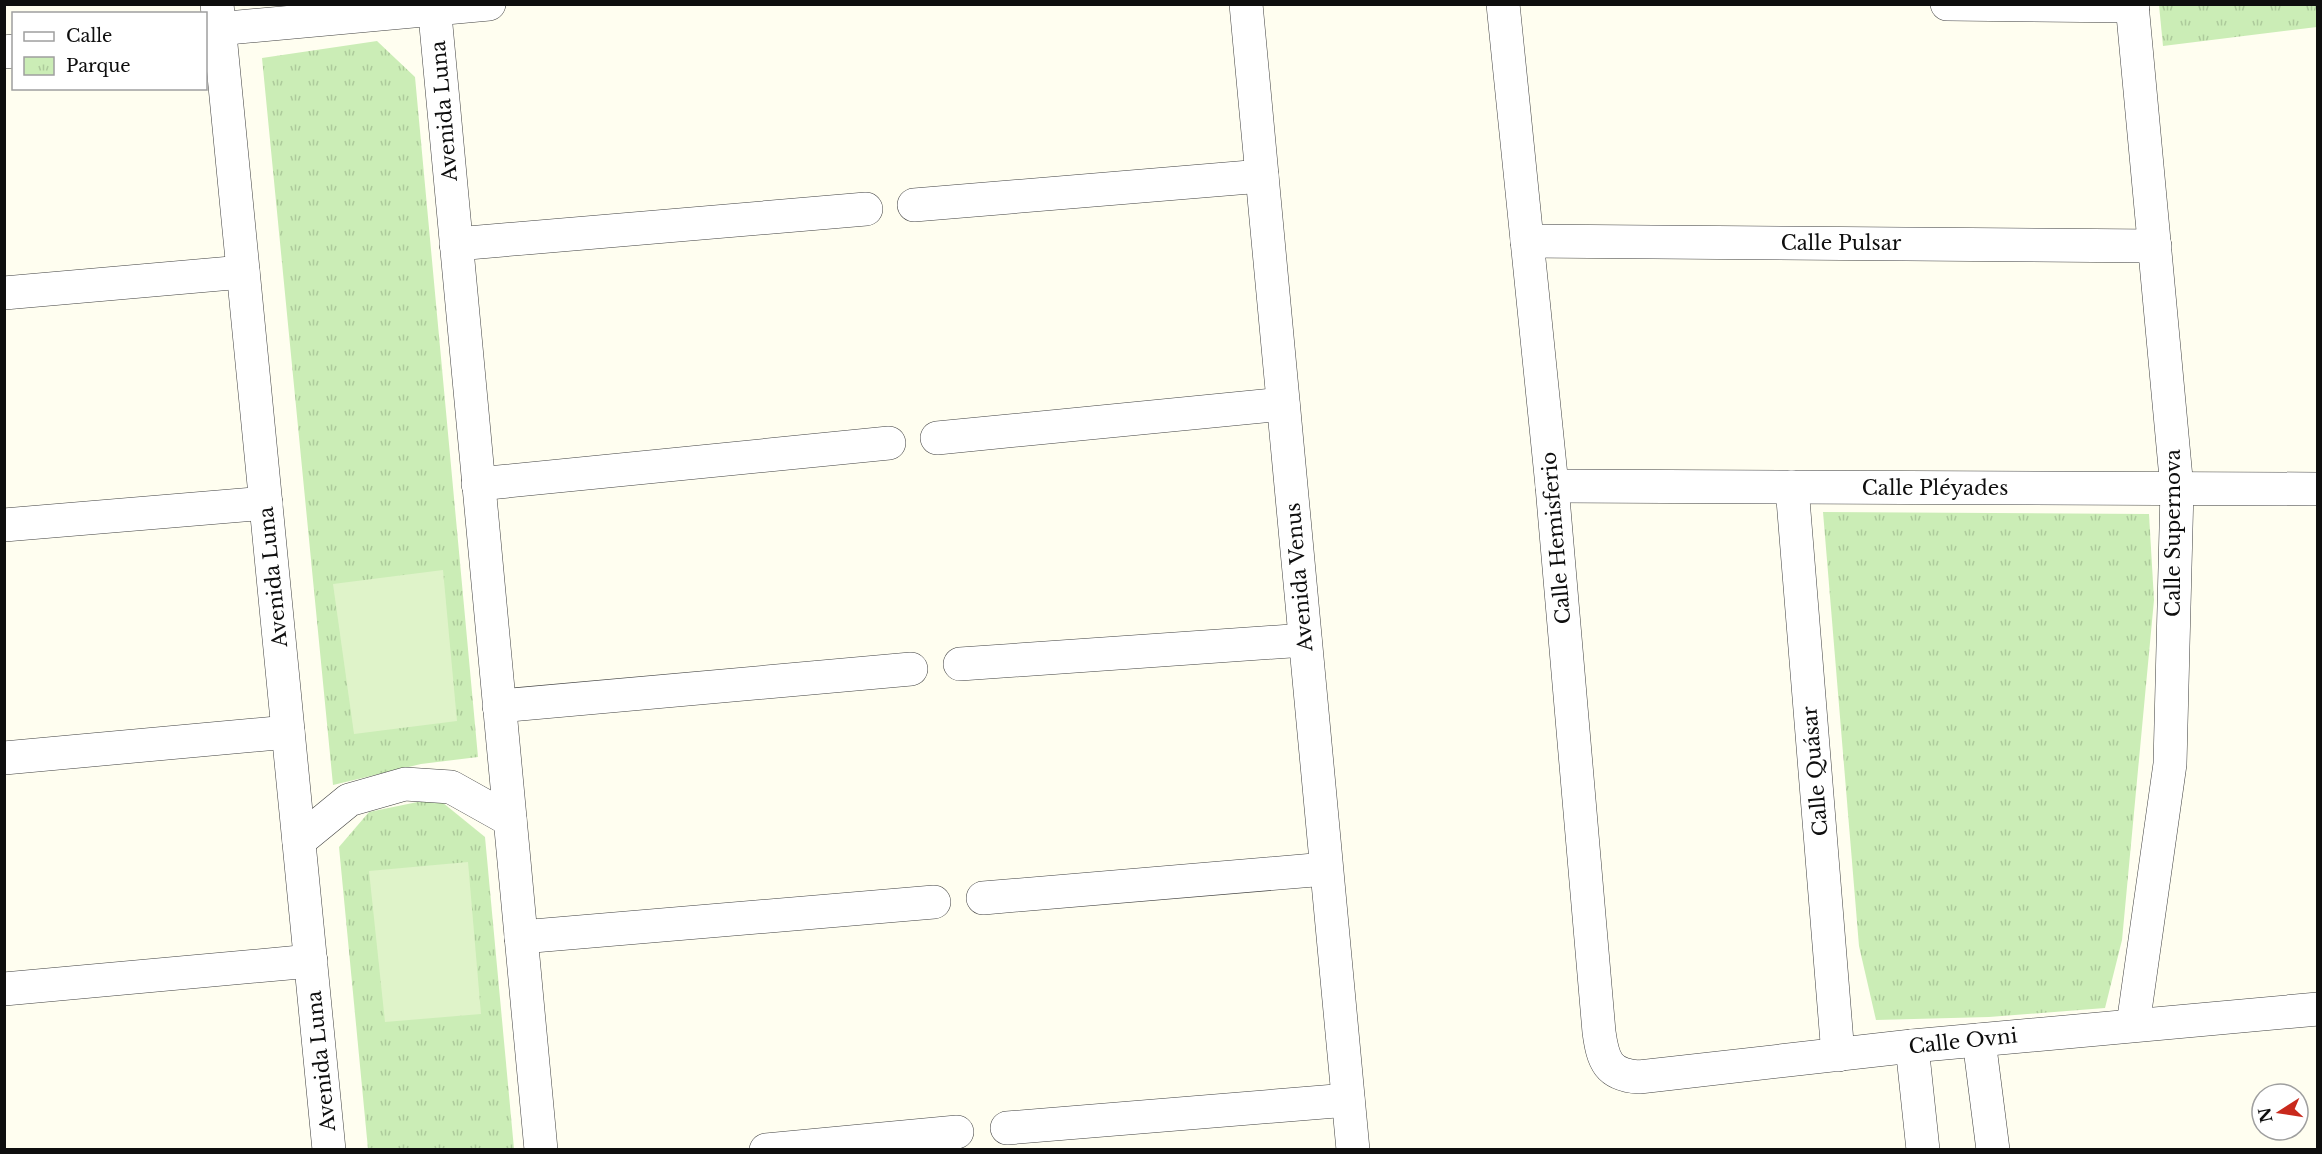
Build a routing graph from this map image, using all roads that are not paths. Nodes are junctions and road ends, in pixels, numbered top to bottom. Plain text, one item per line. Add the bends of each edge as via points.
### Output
1 (489, 4) edge
2 (1246, 4) edge
3 (1503, 4) edge
4 (1947, 4) edge
5 (2133, 5) edge
6 (434, 7) edge
7 (214, 21) edge
8 (1262, 176) junction
9 (914, 205) dead end
10 (866, 209) dead end
11 (1527, 241) junction
12 (456, 244) junction
13 (2155, 246) junction
14 (243, 272) junction
15 (4, 293) edge
16 (1283, 404) junction
17 (937, 438) dead end
18 (889, 443) dead end
19 (478, 484) junction
20 (1552, 486) junction
21 (1792, 487) junction
22 (2177, 489) junction
23 (2318, 489) edge
24 (266, 503) junction
25 (4, 525) edge
26 (1305, 640) junction
27 (960, 664) dead end
28 (911, 669) dead end
29 (499, 706) junction
30 (288, 732) junction
31 (4, 758) edge
32 (510, 820) junction
33 (299, 841) junction
34 (1326, 869) junction
35 (983, 898) dead end
36 (934, 902) dead end
37 (521, 937) junction
38 (311, 961) junction
39 (4, 989) edge
40 (2318, 1009) edge
41 (2133, 1026) junction
42 (1979, 1040) junction
43 (1912, 1046) junction
44 (1839, 1055) junction
45 (1612, 1069) joint
46 (1348, 1100) junction
47 (1007, 1128) dead end
48 (957, 1132) dead end
49 (329, 1149) edge
50 (541, 1149) edge
51 (766, 1149) edge
52 (1353, 1149) edge
53 (1923, 1149) edge
54 (1993, 1149) edge

1 - 6 street
2 - 8 street, Avenida Venus
3 - 11 street, Calle Hemisferio
4 - 5 street
5 - 13 street, Calle Supernova
6 - 7 street
6 - 12 street, Avenida Luna
7 - 14 street, Avenida Luna
8 - 9 street
8 - 16 street, Avenida Venus
10 - 12 street
11 - 13 street, Calle Pulsar
11 - 20 street, Calle Hemisferio
12 - 19 street, Avenida Luna
13 - 22 street, Calle Supernova
14 - 15 street
14 - 24 street, Avenida Luna
16 - 17 street
16 - 26 street, Avenida Venus
18 - 19 street
19 - 29 street, Avenida Luna
20 - 21 street, Calle Pléyades
20 - 45 street, Calle Hemisferio via 1599,1032 1602,1052
21 - 22 street, Calle Pléyades
21 - 44 street, Calle Quásar
22 - 23 street, Calle Pléyades
22 - 41 street, Calle Supernova via 2170,764
24 - 25 street
24 - 30 street, Avenida Luna
26 - 27 street
26 - 34 street, Avenida Venus
28 - 29 street
29 - 32 street, Avenida Luna
30 - 31 street
30 - 33 street, Avenida Luna
32 - 33 street via 463,791 434,784 405,784 348,800
32 - 37 street, Avenida Luna
33 - 38 street, Avenida Luna
34 - 35 street
34 - 46 street, Avenida Venus
36 - 37 street
37 - 50 street, Avenida Luna
38 - 39 street
38 - 49 street, Avenida Luna
40 - 41 street, Calle Ovni
41 - 42 street, Calle Ovni
42 - 43 street, Calle Ovni
42 - 54 street
43 - 44 street, Calle Ovni
43 - 53 street
44 - 45 street, Calle Ovni via 1639,1077 1624,1076
46 - 47 street
46 - 52 street, Avenida Venus
48 - 51 street

